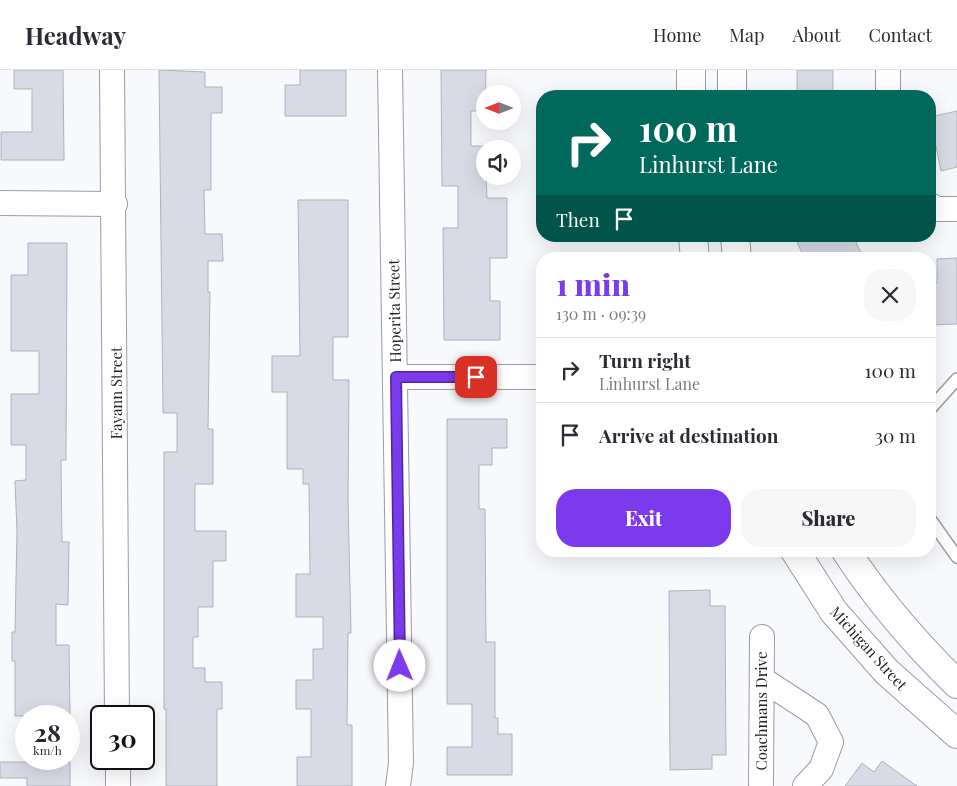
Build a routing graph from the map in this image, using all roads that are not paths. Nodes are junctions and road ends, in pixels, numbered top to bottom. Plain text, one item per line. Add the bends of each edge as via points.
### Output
1 (112, 70) edge
2 (390, 70) edge
3 (691, 70) edge
4 (732, 70) edge
5 (888, 70) edge
6 (691, 90) edge
7 (732, 90) edge
8 (888, 90) edge
9 (0, 203) edge
10 (115, 204) junction
11 (936, 209) edge
12 (957, 209) edge
13 (396, 377) junction
14 (536, 377) dead end
15 (957, 379) edge
16 (936, 402) edge
17 (936, 527) edge
18 (799, 557) edge
19 (850, 557) edge
20 (957, 557) edge
21 (762, 637) dead end
22 (762, 679) junction
23 (957, 684) edge
24 (117, 705) edge
25 (957, 734) edge
26 (118, 770) edge
27 (118, 786) edge
28 (398, 786) edge
29 (761, 786) edge
30 (805, 786) edge

1 - 10 street, Fayann Street
2 - 13 street, Hoperita Street
3 - 6 street
4 - 7 street
5 - 8 street
9 - 10 street
10 - 24 street, Fayann Street
11 - 12 street
13 - 14 street
13 - 28 street, Hoperita Street via 401,763
15 - 16 lane
17 - 20 lane
18 - 25 street, Michigan Street via 834,612 887,672
19 - 23 street via 924,652
21 - 22 street, Coachmans Drive
22 - 29 street, Coachmans Drive
22 - 30 street via 817,714 832,742 820,769
26 - 27 street

